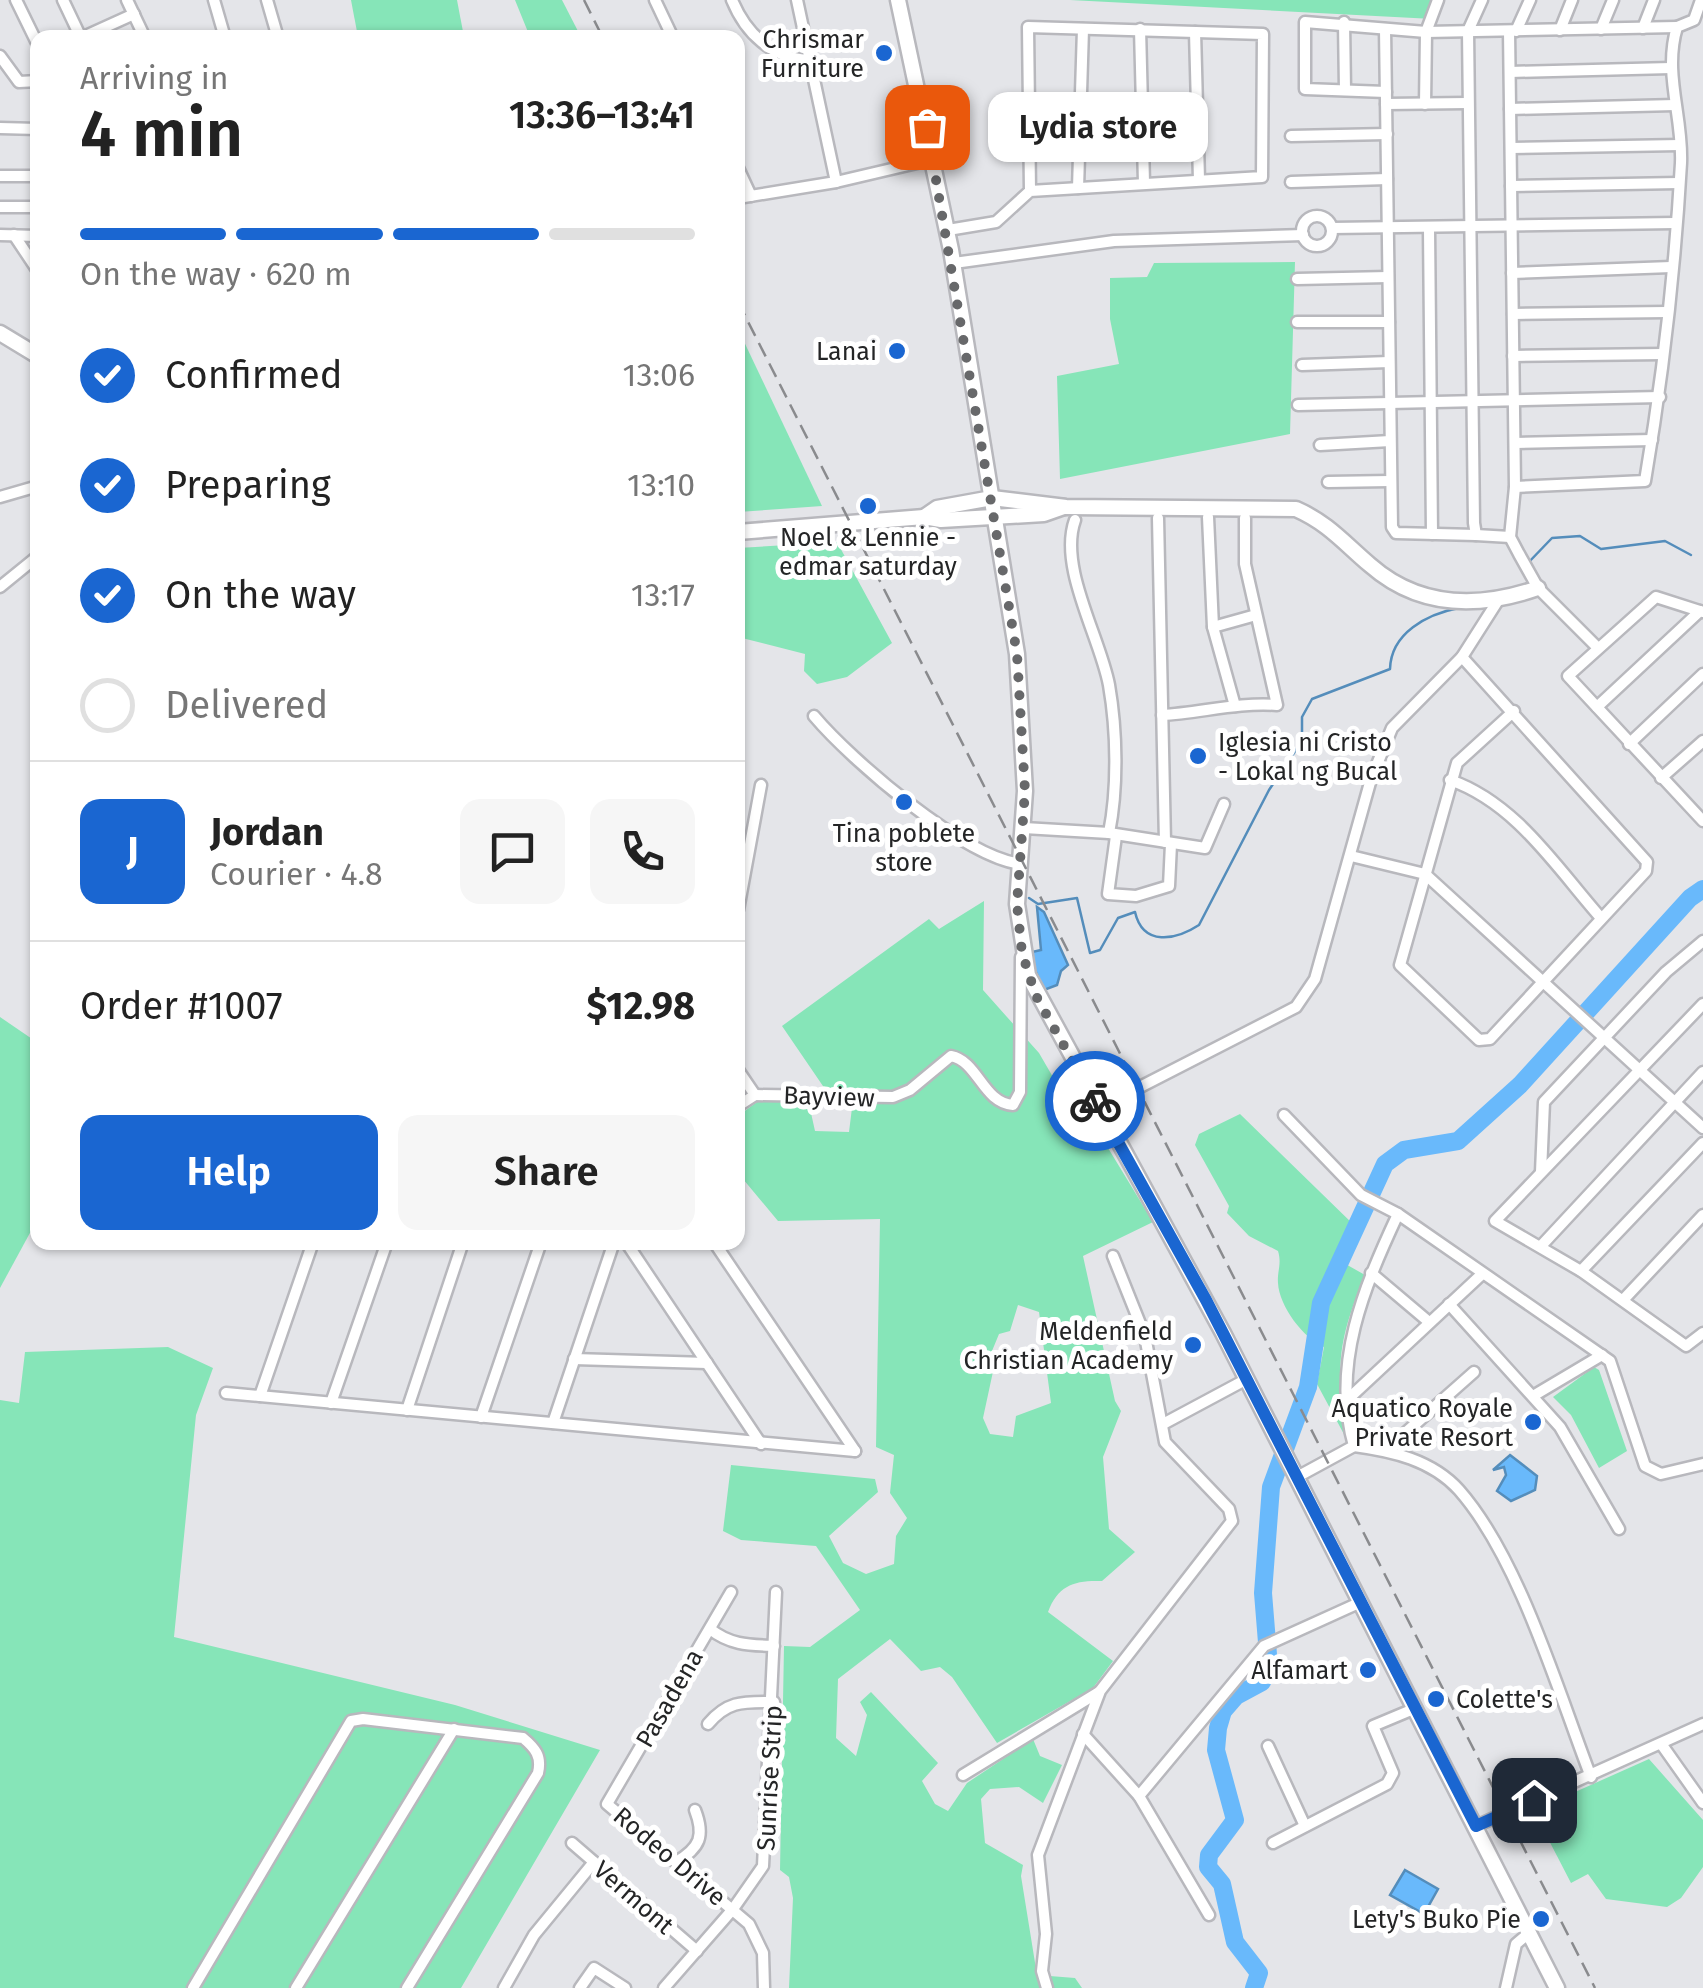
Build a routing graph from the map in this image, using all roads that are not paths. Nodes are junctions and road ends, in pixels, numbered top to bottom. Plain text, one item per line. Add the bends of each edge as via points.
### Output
1 (16, 0) edge
2 (63, 0) edge
3 (128, 0) edge
4 (214, 0) edge
5 (267, 0) edge
6 (654, 0) edge
7 (732, 0) edge
8 (797, 0) edge
9 (898, 0) edge
10 (1438, 0) edge
11 (1482, 0) edge
12 (1530, 0) edge
13 (1572, 0) edge
14 (1613, 0) edge
15 (1654, 0) edge
16 (1701, 0) edge
17 (134, 14) junction
18 (1344, 22) junction
19 (1677, 27) junction
20 (1385, 28) junction
21 (1643, 28) junction
22 (1083, 29) junction
23 (1140, 29) junction
24 (1601, 29) junction
25 (31, 30) edge
26 (76, 30) edge
27 (98, 30) edge
28 (141, 30) edge
29 (223, 30) edge
30 (276, 30) edge
31 (669, 30) edge
32 (1560, 30) junction
33 (1513, 31) junction
34 (1195, 32) junction
35 (1426, 32) junction
36 (1468, 32) junction
37 (0, 56) edge
38 (810, 60) junction
39 (1671, 68) junction
40 (1510, 72) junction
41 (30, 82) edge
42 (1344, 90) junction
43 (1386, 98) junction
44 (1468, 103) junction
45 (1425, 104) junction
46 (1675, 105) junction
47 (1510, 109) junction
48 (0, 128) edge
49 (30, 129) edge
50 (1386, 134) junction
51 (1291, 136) dead end
52 (1680, 145) junction
53 (1510, 148) junction
54 (934, 159) junction
55 (0, 176) edge
56 (30, 176) edge
57 (1387, 179) junction
58 (1199, 180) junction
59 (836, 182) junction
60 (1290, 182) dead end
61 (745, 183) edge
62 (1144, 183) junction
63 (1679, 183) junction
64 (1511, 186) junction
65 (1078, 188) junction
66 (1030, 191) junction
67 (751, 196) junction
68 (745, 197) edge
69 (0, 207) edge
70 (30, 207) edge
71 (1675, 223) junction
72 (1512, 226) junction
73 (1332, 228) junction
74 (1388, 228) junction
75 (1429, 228) junction
76 (1469, 229) junction
77 (948, 230) junction
78 (0, 234) edge
79 (14, 235) junction
80 (1303, 235) junction
81 (30, 236) edge
82 (30, 259) edge
83 (954, 263) junction
84 (1671, 267) junction
85 (1512, 272) junction
86 (1388, 278) junction
87 (1297, 279) dead end
88 (1667, 312) junction
89 (1513, 314) junction
90 (1297, 322) dead end
91 (1388, 322) junction
92 (0, 332) edge
93 (30, 351) edge
94 (1664, 354) junction
95 (1514, 356) junction
96 (1389, 362) junction
97 (1302, 365) dead end
98 (1660, 398) junction
99 (1514, 401) junction
100 (1472, 402) junction
101 (1298, 404) dead end
102 (1390, 404) junction
103 (1431, 404) junction
104 (1652, 440) junction
105 (1390, 441) junction
106 (1514, 443) junction
107 (1320, 444) dead end
108 (1390, 481) junction
109 (1328, 482) dead end
110 (1515, 487) junction
111 (30, 491) edge
112 (0, 497) edge
113 (992, 498) junction
114 (994, 514) junction
115 (1071, 514) junction
116 (924, 516) junction
117 (1158, 518) dead end
118 (1208, 518) dead end
119 (1245, 518) dead end
120 (745, 531) edge
121 (1432, 534) junction
122 (1476, 535) junction
123 (1510, 537) junction
124 (30, 563) edge
125 (0, 587) edge
126 (1538, 588) junction
127 (1497, 602) junction
128 (1702, 612) edge
129 (1256, 615) junction
130 (1214, 627) junction
131 (1598, 647) junction
132 (1462, 657) junction
133 (1703, 674) edge
134 (1235, 706) junction
135 (1596, 707) junction
136 (1514, 712) junction
137 (1162, 715) junction
138 (814, 716) dead end
139 (1703, 742) edge
140 (1630, 744) junction
141 (1662, 778) junction
142 (1450, 780) junction
143 (761, 785) dead end
144 (1703, 801) edge
145 (1224, 804) dead end
146 (1693, 810) junction
147 (1703, 821) edge
148 (1024, 828) junction
149 (1112, 835) junction
150 (1168, 843) junction
151 (1351, 856) junction
152 (1021, 864) junction
153 (745, 872) edge
154 (1425, 874) junction
155 (1601, 918) junction
156 (1703, 941) edge
157 (1022, 953) junction
158 (1543, 980) junction
159 (1703, 1004) edge
160 (1606, 1036) junction
161 (1638, 1067) junction
162 (1703, 1072) edge
163 (745, 1080) edge
164 (755, 1094) junction
165 (745, 1101) edge
166 (1675, 1101) junction
167 (1099, 1108) junction
168 (1284, 1115) dead end
169 (1703, 1128) edge
170 (1703, 1142) edge
171 (1541, 1172) junction
172 (1398, 1214) junction
173 (1703, 1215) edge
174 (1541, 1246) junction
175 (310, 1250) edge
176 (383, 1250) edge
177 (460, 1250) edge
178 (538, 1250) edge
179 (611, 1250) edge
180 (631, 1250) edge
181 (719, 1250) edge
182 (1113, 1256) dead end
183 (1581, 1271) junction
184 (1371, 1273) junction
185 (1481, 1276) junction
186 (1624, 1300) junction
187 (1448, 1304) junction
188 (1429, 1322) junction
189 (1703, 1333) edge
190 (1602, 1355) junction
191 (574, 1359) junction
192 (707, 1363) junction
193 (1474, 1372) dead end
194 (1247, 1378) junction
195 (226, 1392) dead end
196 (260, 1396) junction
197 (1532, 1396) junction
198 (332, 1402) junction
199 (1346, 1402) junction
200 (406, 1410) junction
201 (480, 1417) junction
202 (553, 1424) junction
203 (1163, 1424) junction
204 (761, 1444) junction
205 (1354, 1446) junction
206 (1386, 1450) junction
207 (1703, 1464) edge
208 (1293, 1470) junction
209 (1619, 1528) dead end
210 (731, 1592) dead end
211 (776, 1592) dead end
212 (1361, 1602) junction
213 (710, 1629) junction
214 (774, 1646) junction
215 (1100, 1691) junction
216 (774, 1702) junction
217 (1416, 1708) junction
218 (708, 1724) dead end
219 (1703, 1724) edge
220 (454, 1730) junction
221 (1083, 1734) junction
222 (1662, 1745) junction
223 (1268, 1746) dead end
224 (964, 1775) dead end
225 (1591, 1777) junction
226 (1138, 1796) junction
227 (1703, 1803) edge
228 (607, 1804) joint
229 (695, 1810) dead end
230 (1304, 1826) junction
231 (1476, 1826) junction
232 (572, 1843) dead end
233 (1273, 1843) dead end
234 (594, 1862) junction
235 (676, 1862) junction
236 (734, 1910) junction
237 (1209, 1915) dead end
238 (1529, 1933) junction
239 (697, 1950) junction
240 (192, 1988) edge
241 (296, 1988) edge
242 (407, 1988) edge
243 (504, 1988) edge
244 (580, 1988) edge
245 (624, 1988) edge
246 (664, 1988) edge
247 (764, 1988) edge
248 (1048, 1988) edge
249 (1506, 1988) edge
250 (1557, 1988) edge

1 - 25 street
2 - 26 street
3 - 17 street
4 - 29 street
5 - 30 street
6 - 31 street
7 - 38 street via 771,49
8 - 38 street
9 - 54 main road
10 - 35 street
11 - 36 street
12 - 33 street
13 - 32 street
14 - 24 street
15 - 21 street
16 - 19 street via 1694,20
17 - 27 street
17 - 28 street
18 - 20 street
18 - 42 street
18 - 42 street via 1306,22 1305,89
19 - 21 street
19 - 39 street
20 - 35 street
20 - 43 street
21 - 24 street
22 - 23 street
22 - 65 street
22 - 66 street via 1028,27
23 - 34 street
23 - 62 street
24 - 32 street
32 - 33 street
33 - 36 street
33 - 40 street
34 - 58 street
34 - 58 street via 1263,34 1262,177
35 - 36 street
35 - 45 street
36 - 44 street
37 - 41 street via 20,82
38 - 59 street
39 - 40 street
39 - 46 street
40 - 47 street
42 - 43 street
43 - 45 street
43 - 50 street
44 - 45 street
44 - 76 street
46 - 47 street
46 - 52 street
47 - 53 street
48 - 49 street
50 - 51 street
50 - 57 street
52 - 53 street
52 - 63 street
53 - 64 street
54 - 59 street
54 - 77 main road
55 - 56 street
57 - 60 street
57 - 74 street
58 - 62 street
59 - 67 street
61 - 67 street
62 - 65 street
63 - 64 street
63 - 71 street
64 - 72 street
65 - 66 street
66 - 77 street via 996,222
67 - 68 street
69 - 70 street
71 - 72 street
71 - 84 street
72 - 76 street
72 - 85 street
73 - 74 street
73 - 80 street via 1324,244
73 - 80 street via 1313,216
74 - 75 street
74 - 86 street
75 - 76 street
75 - 103 street
76 - 100 street
77 - 83 main road
78 - 79 street
79 - 81 street
79 - 82 street
80 - 83 street via 1114,241
83 - 113 main road
84 - 85 street
84 - 88 street
85 - 89 street
86 - 87 street
86 - 91 street
88 - 89 street
88 - 94 street
89 - 95 street
90 - 91 street
91 - 96 street
92 - 93 main road
94 - 95 street
94 - 98 street
95 - 99 street
96 - 97 street
96 - 102 street
98 - 99 street
98 - 104 street
99 - 100 street
99 - 106 street
100 - 103 street
100 - 122 street
101 - 102 street
102 - 103 street
102 - 105 street
103 - 121 street
104 - 106 street
104 - 110 street via 1644,480
105 - 107 street
105 - 108 street
106 - 110 street
108 - 109 street
108 - 121 street via 1396,533
110 - 123 street
111 - 112 street
113 - 114 main road
113 - 115 main road
113 - 116 main road
114 - 115 main road
114 - 116 main road
114 - 148 main road via 1017,654
115 - 127 main road via 1296,509 1326,522 1400,586 1464,605
115 - 149 street via 1073,562 1109,686
116 - 120 main road
117 - 137 street
118 - 130 street
119 - 129 street via 1245,564
121 - 122 street
122 - 123 street
123 - 126 street
124 - 125 street
126 - 127 main road
126 - 131 street
127 - 132 street
128 - 131 street via 1656,597
128 - 135 street
129 - 130 street
129 - 134 street via 1277,705
130 - 134 street
131 - 135 street via 1568,676
132 - 136 street
132 - 151 street via 1392,728
133 - 140 street
134 - 137 street
135 - 140 street
136 - 142 street via 1458,763
136 - 155 street via 1647,862
137 - 150 street
138 - 152 street via 911,807 1000,861
139 - 141 street
140 - 141 street
141 - 146 street
142 - 154 street
142 - 155 street via 1505,809
143 - 153 street
144 - 146 street
145 - 150 street via 1205,848
146 - 147 street
148 - 149 street
148 - 152 main road
149 - 150 street
149 - 150 street via 1108,894 1136,896 1169,886
151 - 154 street
151 - 167 street via 1315,979 1296,1007
152 - 157 main road
154 - 158 street
154 - 158 street via 1400,965 1445,1011 1480,1040 1490,1038
155 - 158 street
156 - 160 street
157 - 164 street, Bayview via 1020,1092 1013,1104 996,1100 965,1062 950,1056 893,1097
157 - 167 main road via 1036,996
158 - 160 street
159 - 161 street
160 - 161 street
160 - 171 street via 1544,1102
161 - 166 street
161 - 171 street
162 - 166 street
163 - 164 street
164 - 165 street
166 - 169 street
166 - 174 street
167 - 194 main road
168 - 172 street via 1361,1195
170 - 183 street
171 - 174 street via 1495,1220
172 - 184 street
172 - 185 street
173 - 186 street
174 - 183 street
175 - 196 street
176 - 198 street
177 - 200 street
178 - 201 street
179 - 191 street
180 - 192 street
181 - 204 street via 855,1450
182 - 203 street via 1145,1336
183 - 186 street
184 - 188 street
184 - 199 street via 1352,1325
185 - 187 street
185 - 190 street
186 - 189 street via 1686,1346
187 - 188 street
187 - 197 street
188 - 199 street
190 - 197 street
190 - 207 street via 1610,1361 1645,1466 1660,1474
191 - 192 street
191 - 202 street
192 - 204 street
193 - 206 street
194 - 203 street
194 - 208 main road
195 - 196 street
196 - 198 street
197 - 209 street via 1560,1427
198 - 200 street
199 - 205 street
200 - 201 street
201 - 202 street
202 - 204 street
203 - 215 street via 1165,1442 1229,1509 1232,1521
205 - 206 street
205 - 208 street
206 - 225 street via 1410,1457 1458,1488 1500,1552
208 - 212 main road
210 - 213 street, Pasadena
211 - 214 street, Sunrise Strip
212 - 217 main road
212 - 226 street via 1267,1644
213 - 214 street via 722,1639
213 - 228 street, Pasadena
214 - 216 street, Sunrise Strip
215 - 221 street
215 - 224 street
216 - 218 street via 734,1702
216 - 236 street, Sunrise Strip via 767,1848 755,1882
217 - 230 street via 1372,1726 1393,1773 1387,1784
217 - 231 main road
219 - 222 street
220 - 240 street via 351,1721
220 - 241 street
220 - 242 street via 523,1738 540,1762
221 - 226 street
221 - 248 street via 1038,1855
222 - 225 street
222 - 227 street
223 - 230 street
225 - 231 street
226 - 237 street
228 - 235 street, Rodeo Drive
229 - 235 street via 700,1841
230 - 233 street
231 - 238 main road
232 - 234 street, Vermont
234 - 239 street, Vermont
234 - 243 street via 534,1935
235 - 236 street, Rodeo Drive
236 - 239 street, Sunrise Strip
236 - 247 street, Rodeo Drive via 763,1953
238 - 249 street via 1516,1944
238 - 250 main road
239 - 246 street, Sunrise Strip
244 - 245 street via 594,1968

